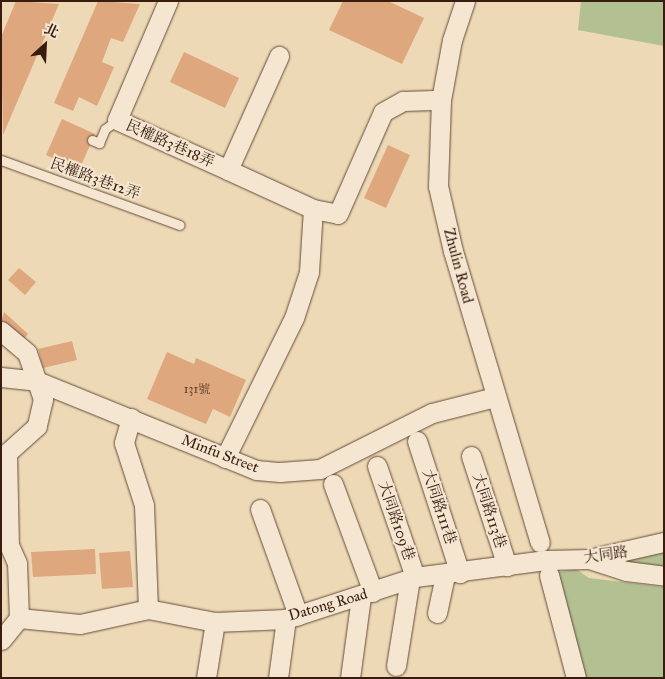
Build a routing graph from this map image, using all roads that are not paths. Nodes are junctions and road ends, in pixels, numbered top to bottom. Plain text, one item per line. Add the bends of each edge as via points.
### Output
1 (168, 1) edge
2 (465, 1) edge
3 (279, 56) dead end
4 (441, 100) junction
5 (117, 120) junction
6 (92, 140) dead end
7 (1, 160) edge
8 (228, 170) junction
9 (313, 208) junction
10 (180, 225) dead end
11 (1, 331) edge
12 (1, 377) edge
13 (37, 381) junction
14 (495, 397) junction
15 (131, 418) junction
16 (417, 441) dead end
17 (471, 456) dead end
18 (225, 458) junction
19 (377, 466) dead end
20 (333, 484) dead end
21 (260, 509) dead end
22 (536, 537) dead end
23 (664, 542) edge
24 (590, 559) junction
25 (507, 566) junction
26 (453, 574) junction
27 (664, 576) edge
28 (412, 578) junction
29 (548, 581) dead end
30 (367, 594) junction
31 (148, 609) junction
32 (437, 613) dead end
33 (292, 617) junction
34 (19, 618) junction
35 (215, 622) junction
36 (1, 640) edge
37 (396, 666) dead end
38 (206, 678) edge
39 (278, 678) edge
40 (350, 678) edge
41 (576, 678) edge

1 - 5 street, 民權路3巷18弄 via 149,59
2 - 4 street, Zhulin Road via 452,40
3 - 8 street, 民權路3巷18弄
4 - 9 street via 403,101 383,112 338,214
4 - 14 street, Zhulin Road via 438,186
5 - 6 lane via 105,129 99,143
5 - 8 street, 民權路3巷18弄
7 - 10 lane, 民權路3巷12弄
8 - 9 street
9 - 18 street via 309,272 294,318
11 - 13 street via 27,353
12 - 13 street, Minfu Street
13 - 15 street, Minfu Street
13 - 34 street via 43,399 37,426 7,453 9,545 17,563
14 - 18 street, Minfu Street via 432,413 320,469 256,470
14 - 22 street, Zhulin Road
15 - 18 street, Minfu Street
15 - 31 street via 124,443 144,505
16 - 26 street, 大同路111巷
17 - 25 street, 大同路113巷
19 - 28 street, 大同路109巷
20 - 30 street
21 - 33 street
23 - 24 street, 大同路
24 - 25 street, Datong Road
24 - 27 street via 626,571
25 - 26 street, Datong Road
26 - 28 street, Datong Road
26 - 32 street
28 - 30 street, Datong Road
28 - 37 street
29 - 41 street
30 - 33 street, Datong Road
30 - 40 street
31 - 34 street, Datong Road via 80,624
31 - 35 street, Datong Road
33 - 35 street, Datong Road
33 - 39 street
34 - 36 street
35 - 38 street

